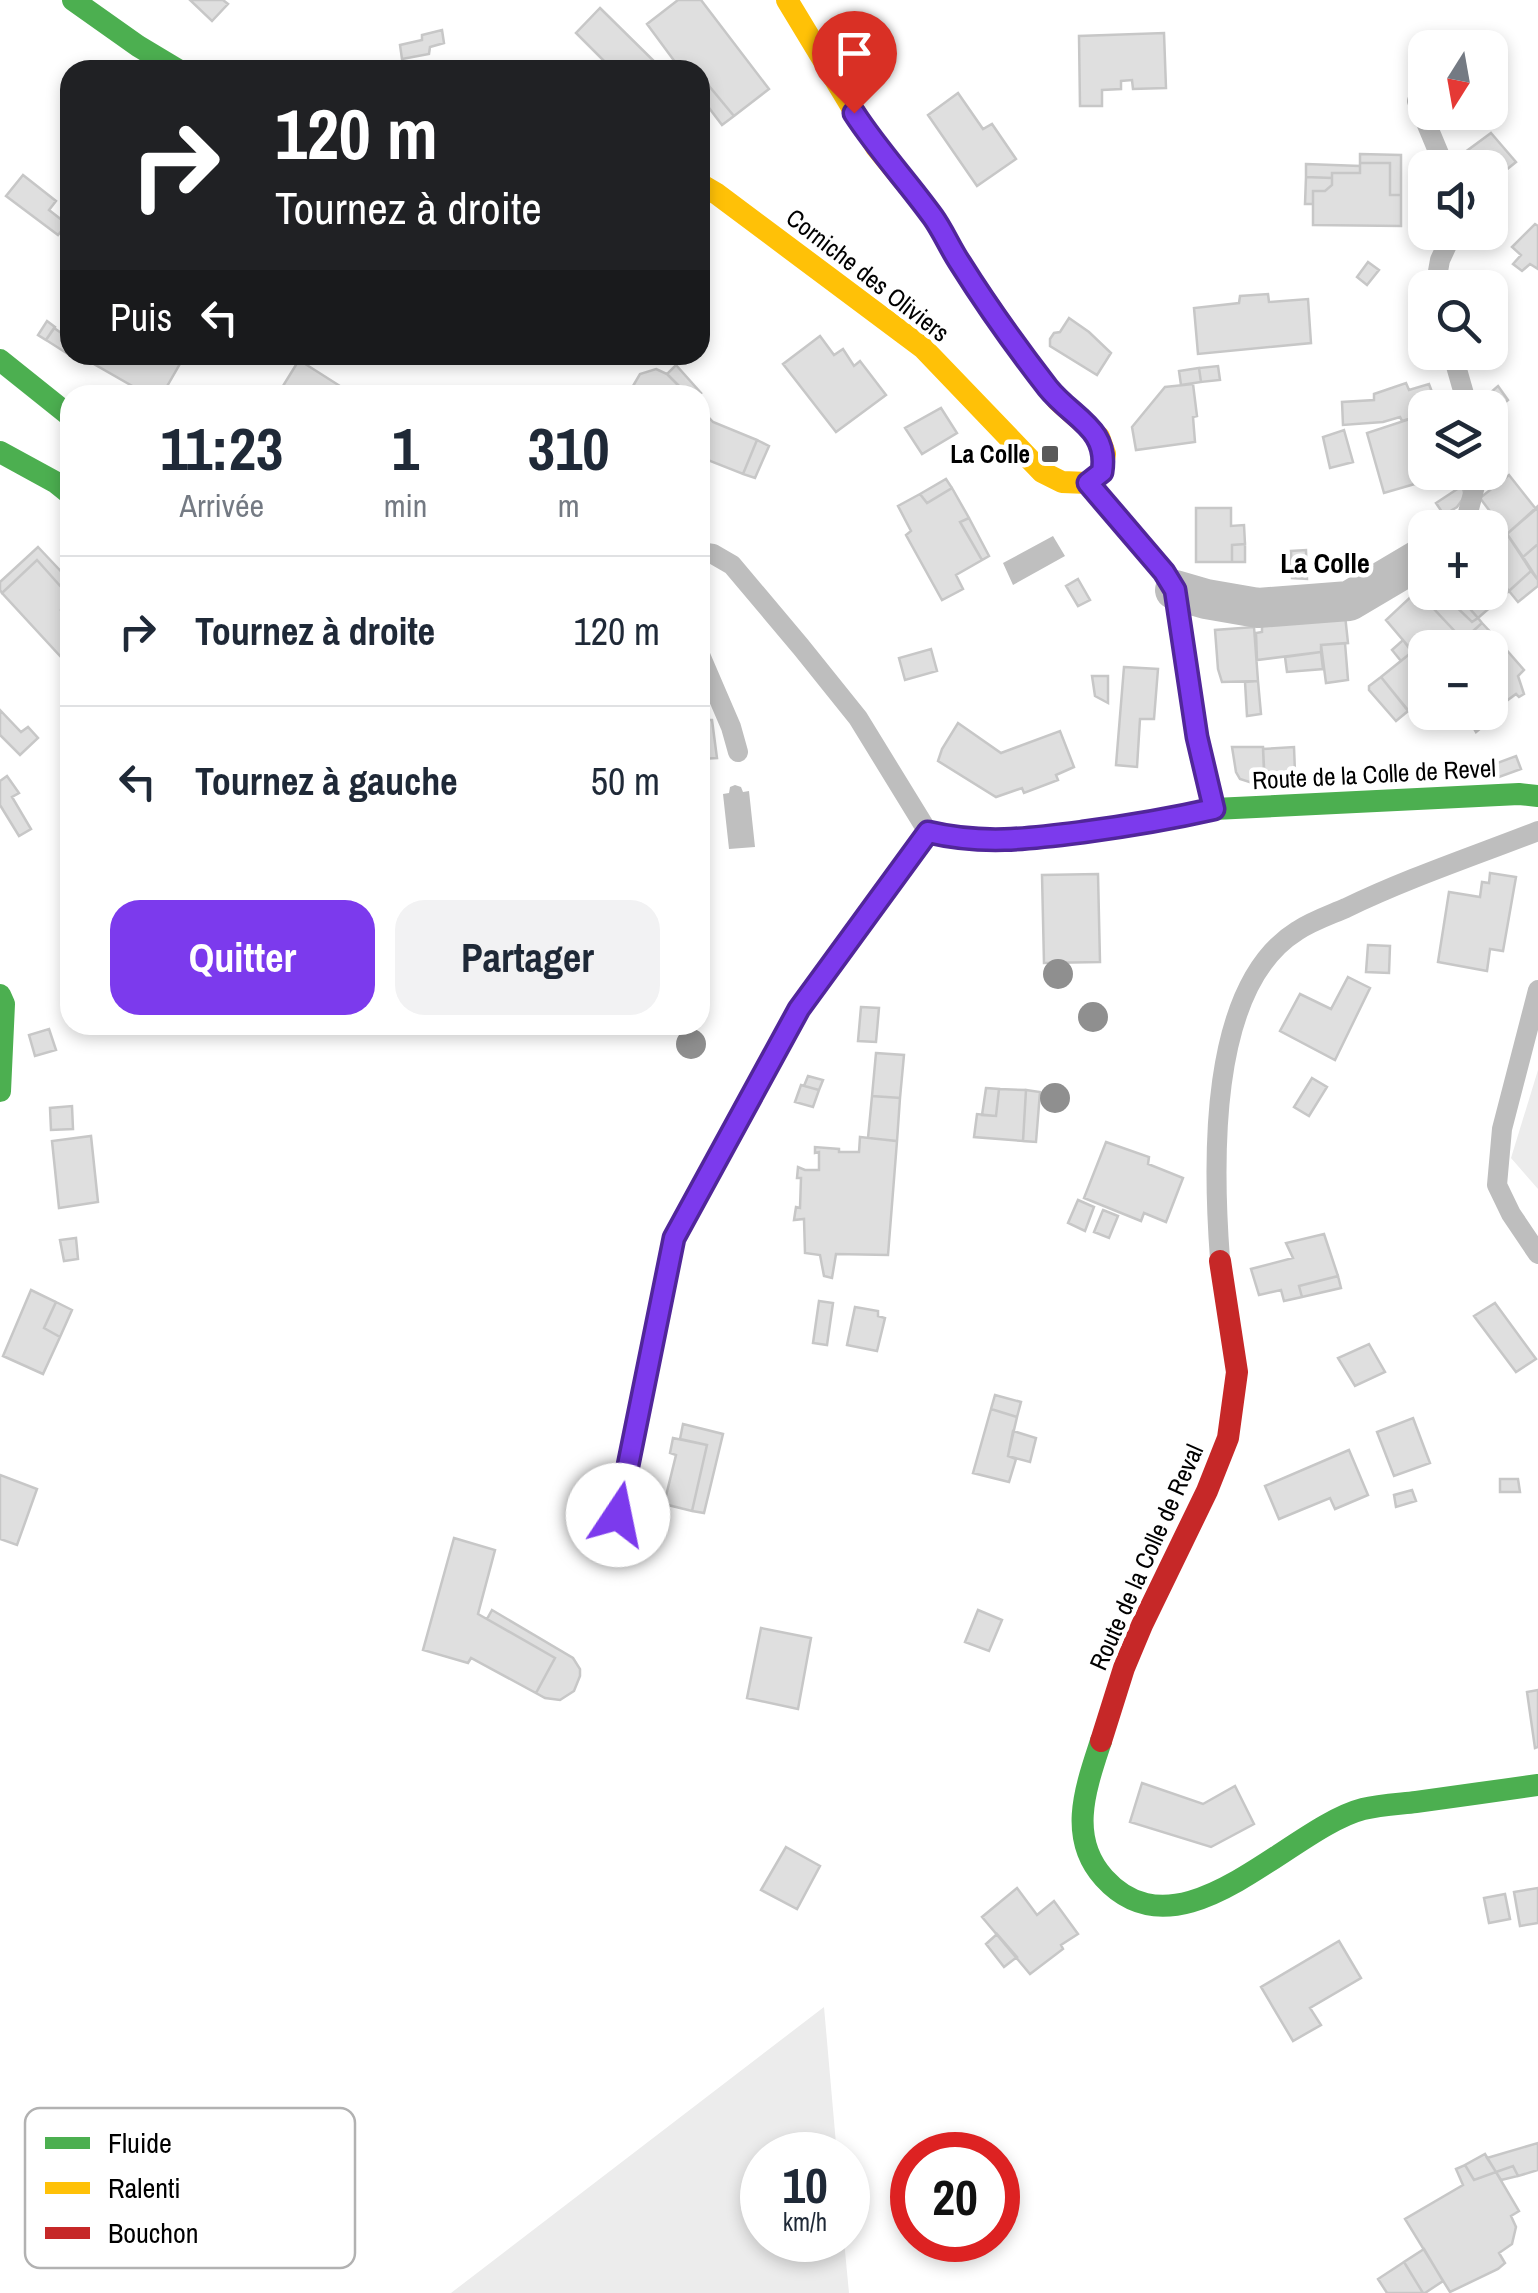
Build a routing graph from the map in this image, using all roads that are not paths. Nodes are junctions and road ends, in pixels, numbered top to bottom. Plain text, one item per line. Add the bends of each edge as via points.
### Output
1 (73, 0) edge
2 (788, 0) edge
3 (161, 60) edge
4 (710, 191) edge
5 (0, 360) edge
6 (60, 408) edge
7 (0, 452) edge
8 (1088, 483) junction
9 (60, 486) edge
10 (710, 554) edge
11 (1408, 566) edge
12 (1175, 590) junction
13 (710, 678) edge
14 (738, 752) dead end
15 (1538, 796) edge
16 (1214, 809) junction
17 (1538, 831) edge
18 (928, 832) junction
19 (1538, 990) edge
20 (0, 995) edge
21 (0, 1091) edge
22 (1538, 1254) edge
23 (1220, 1262) joint
24 (618, 1515) dead end
25 (1538, 1785) edge

1 - 3 street
2 - 8 street via 876,147 934,218 1026,360 1099,437 1102,472
4 - 8 street, Corniche des Oliviers via 911,338 1049,478
5 - 6 street
7 - 9 street
8 - 12 street
10 - 18 lane via 732,565 858,718
11 - 12 street via 1350,602 1258,608
12 - 16 street
13 - 14 lane
15 - 16 street, Route de la Colle de Revel
16 - 18 lane via 1154,823 989,842
17 - 23 lane via 1381,891 1297,931 1275,949 1239,1006 1226,1050 1216,1207
18 - 24 lane via 799,1009 674,1238
19 - 22 lane via 1502,1130 1497,1185
20 - 21 street
23 - 25 street, Route de la Colle de Reval via 1237,1372 1228,1438 1130,1654 1089,1776 1081,1821 1098,1871 1116,1890 1166,1907 1230,1886 1362,1809

